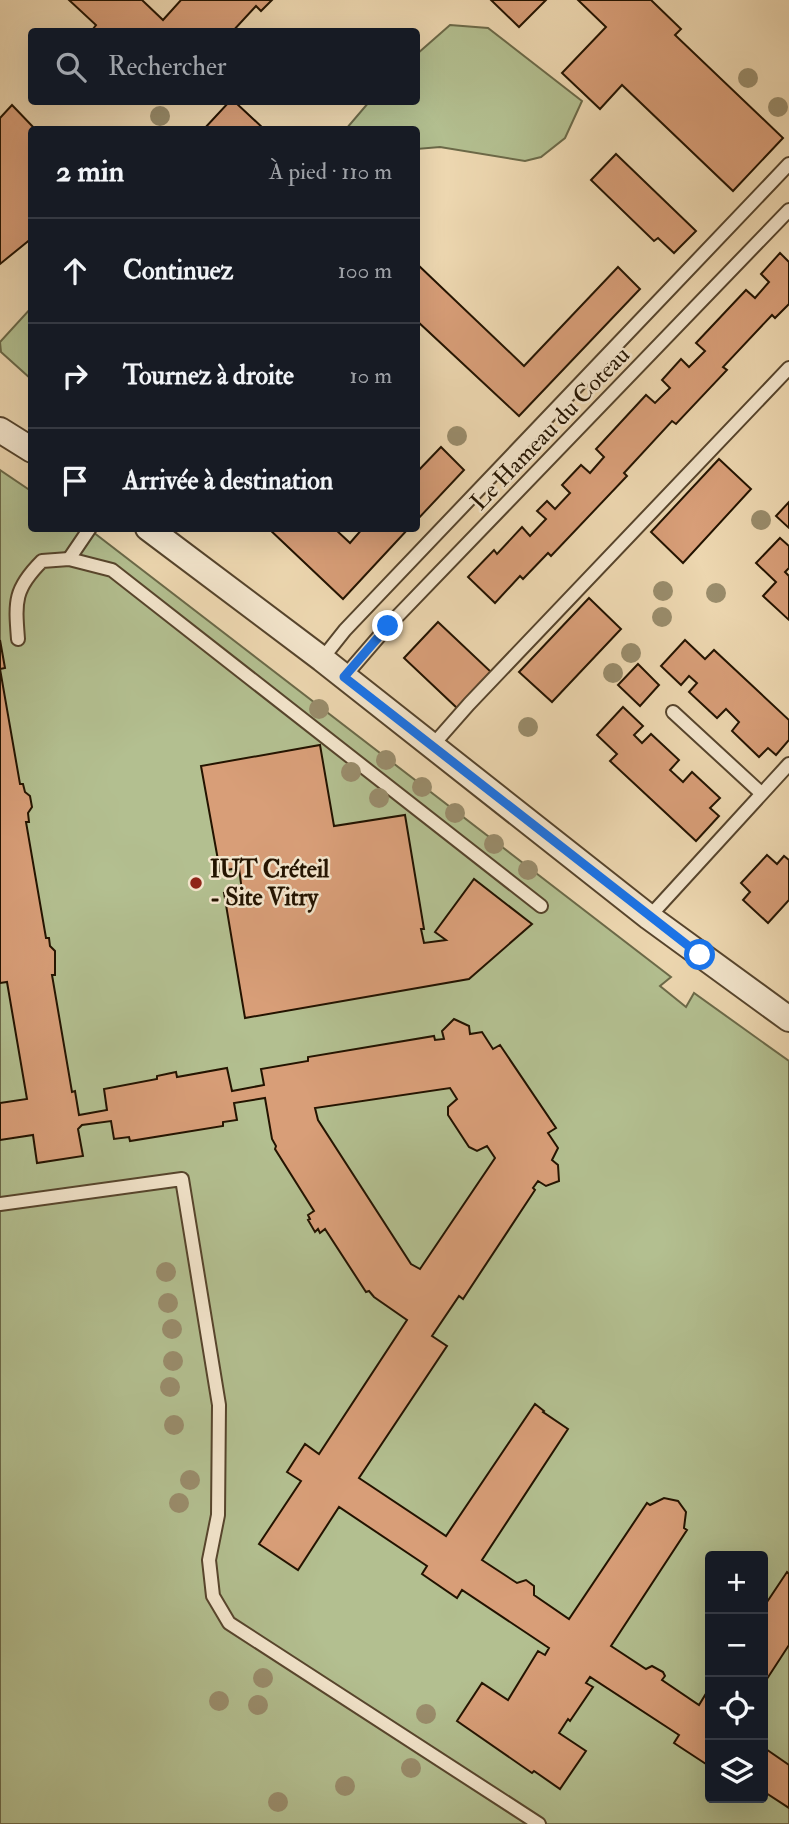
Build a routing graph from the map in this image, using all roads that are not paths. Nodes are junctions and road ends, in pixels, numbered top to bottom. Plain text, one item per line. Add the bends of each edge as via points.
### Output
1 (789, 163) edge
2 (789, 210) edge
3 (789, 368) edge
4 (0, 430) edge
5 (28, 448) edge
6 (87, 532) edge
7 (153, 532) edge
8 (69, 559) junction
9 (18, 639) dead end
10 (322, 659) junction
11 (344, 677) junction
12 (673, 712) dead end
13 (432, 746) junction
14 (789, 764) edge
15 (761, 793) junction
16 (541, 906) dead end
17 (649, 917) junction
18 (789, 1019) edge
19 (0, 1204) edge
20 (539, 1824) edge

1 - 10 lane
2 - 11 lane, Le Hameau du Coteau
3 - 13 lane
4 - 5 street
6 - 8 lane
7 - 10 street
8 - 9 lane via 42,561 24,579 16,607
8 - 16 lane via 112,570
10 - 11 street
11 - 13 street
12 - 15 lane
13 - 17 street
14 - 15 lane
15 - 17 lane
17 - 18 street
19 - 20 lane via 182,1180 219,1405 218,1515 209,1560 213,1596 229,1623

